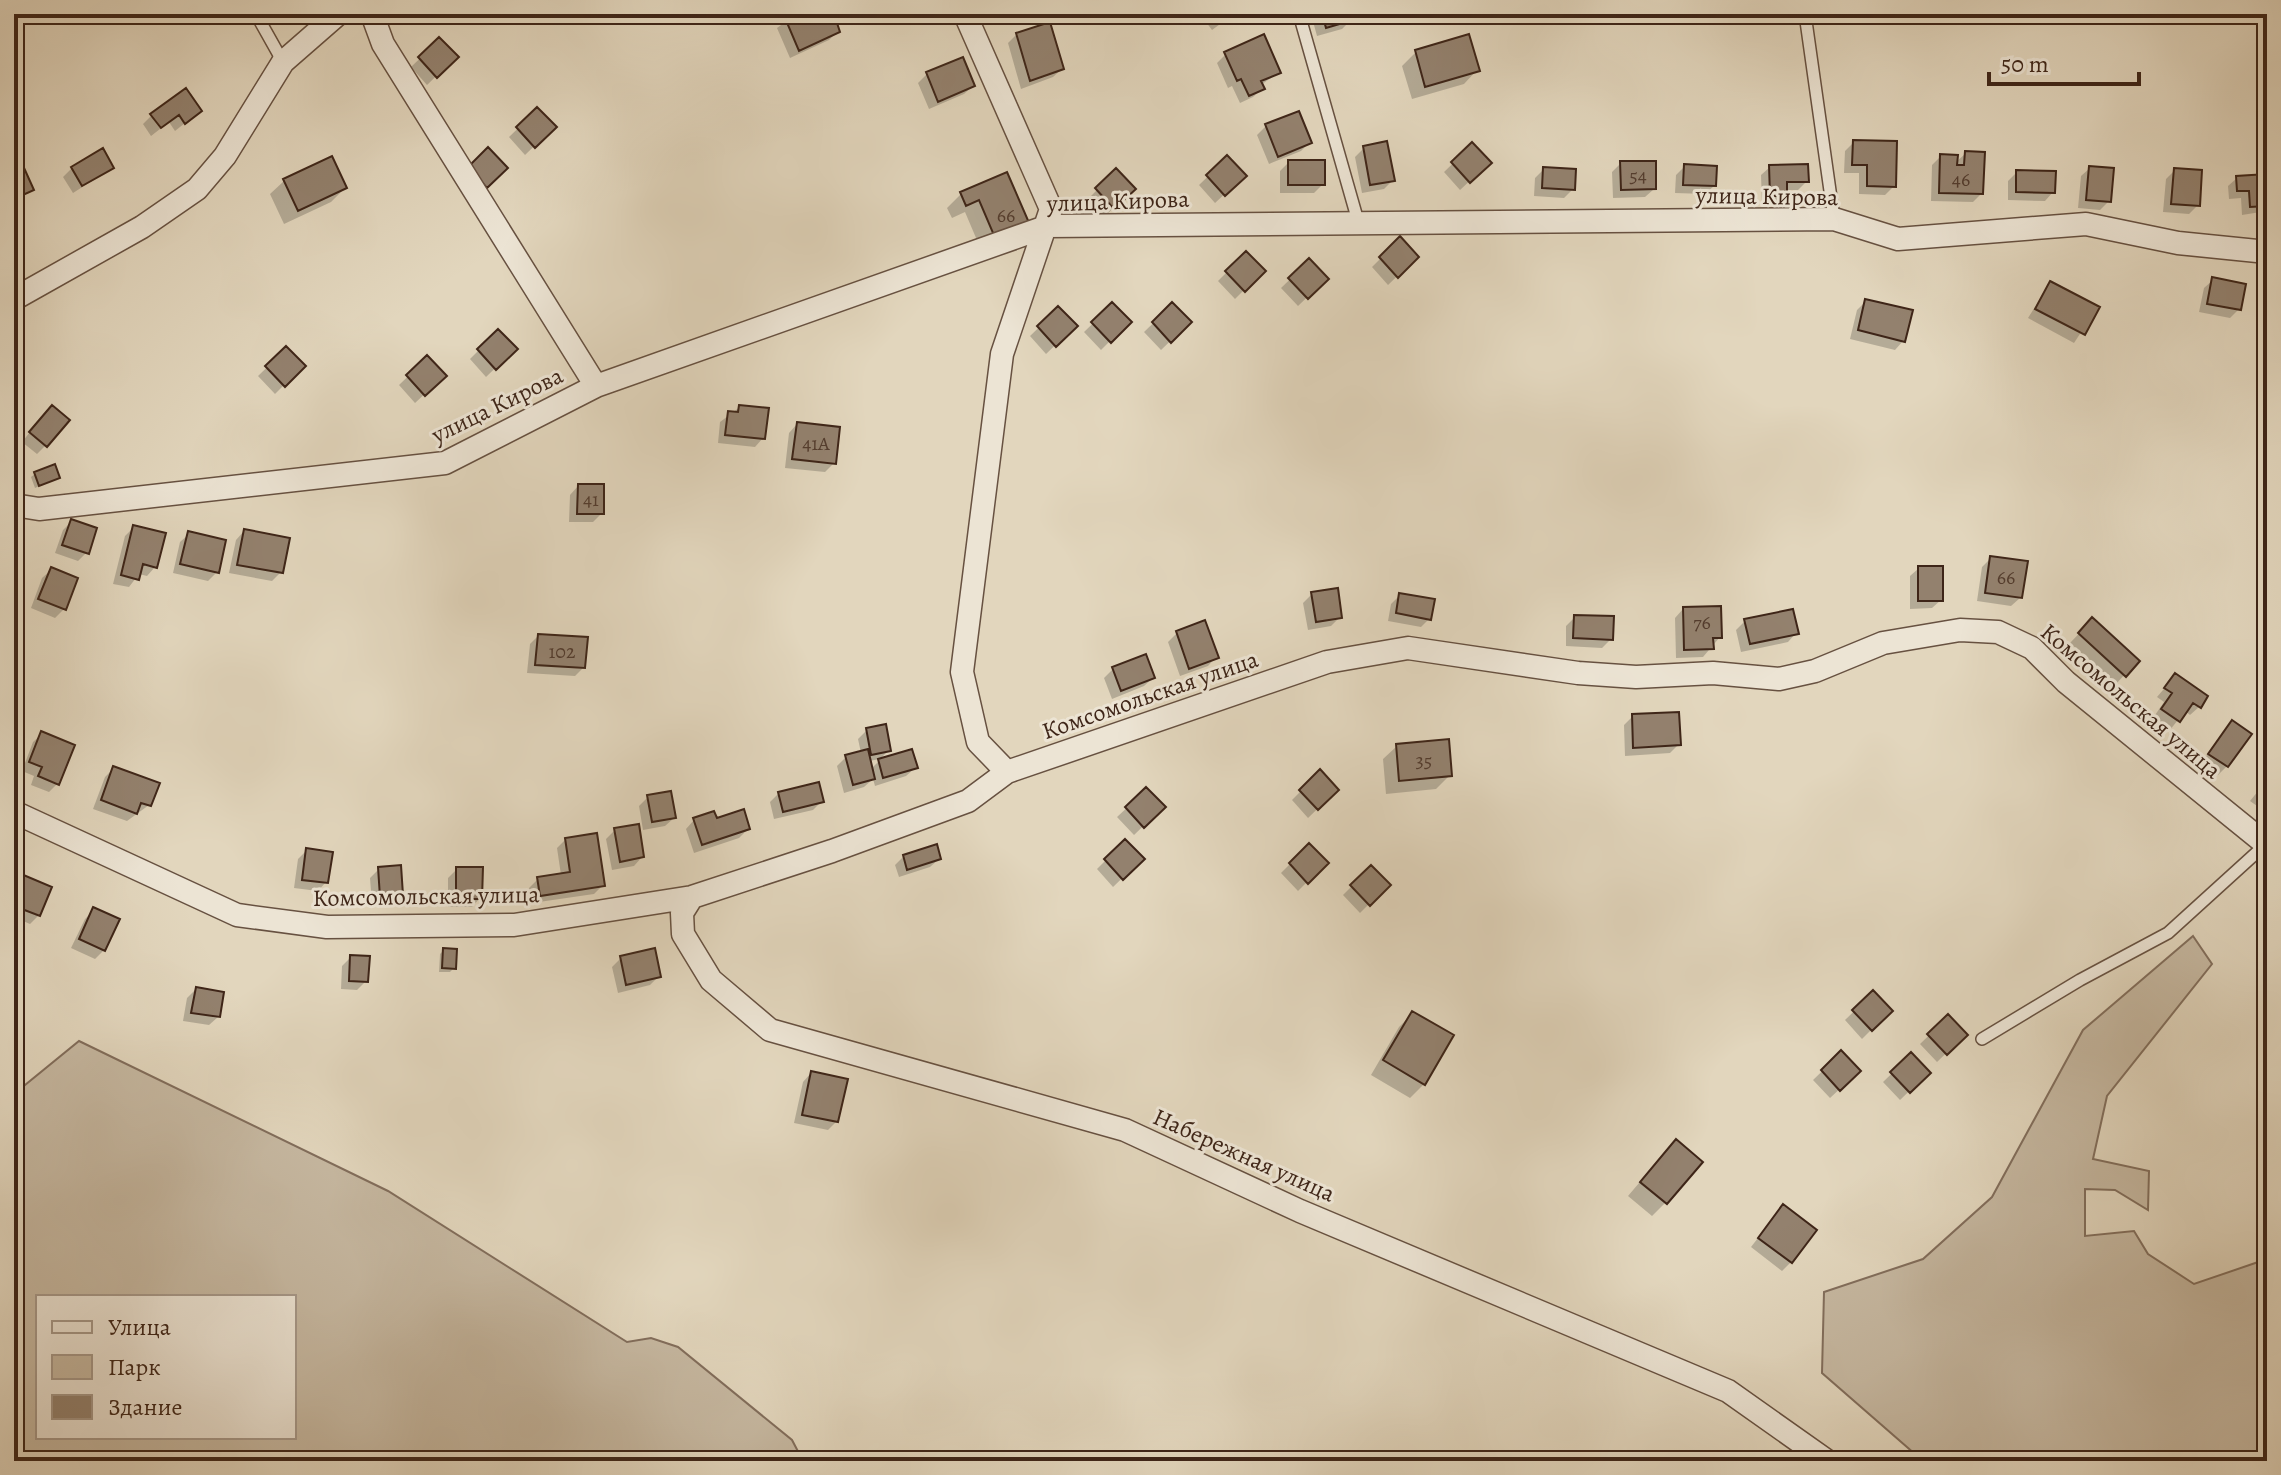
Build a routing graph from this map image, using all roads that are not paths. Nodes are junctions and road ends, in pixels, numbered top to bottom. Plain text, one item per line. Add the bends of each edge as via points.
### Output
1 (256, 14) edge
2 (338, 14) edge
3 (372, 14) edge
4 (965, 14) edge
5 (1299, 14) edge
6 (1805, 14) edge
7 (283, 62) junction
8 (1834, 219) junction
9 (1358, 221) junction
10 (1048, 226) junction
11 (2267, 252) edge
12 (14, 299) edge
13 (596, 386) junction
14 (14, 505) edge
15 (1007, 772) junction
16 (14, 812) edge
17 (2266, 844) edge
18 (692, 897) junction
19 (1982, 1039) dead end
20 (1827, 1461) edge

1 - 7 lane
2 - 7 street
3 - 13 street via 383,44
4 - 10 street via 1051,209
5 - 9 lane
6 - 8 lane
7 - 12 street via 225,156 197,189 142,227
8 - 9 street, улица Кирова
8 - 11 street, улица Кирова via 1898,239 2086,224 2178,243
9 - 10 street, улица Кирова
10 - 13 street, улица Кирова
10 - 15 street via 1002,354 962,672 978,742
13 - 14 street, улица Кирова via 445,463 39,509
15 - 17 street, Комсомольская улица via 1327,662 1408,648 1578,673 1713,673 1779,679 1815,671 1883,643 1960,630 1998,632 2032,648 2066,682
15 - 18 street, Комсомольская улица via 968,801
16 - 18 street, Комсомольская улица via 205,902 237,915 279,922 327,927 514,925
17 - 19 lane via 2168,933
18 - 20 street, Набережная улица via 682,913 683,934 711,980 770,1030 1125,1130 1300,1211 1728,1391

